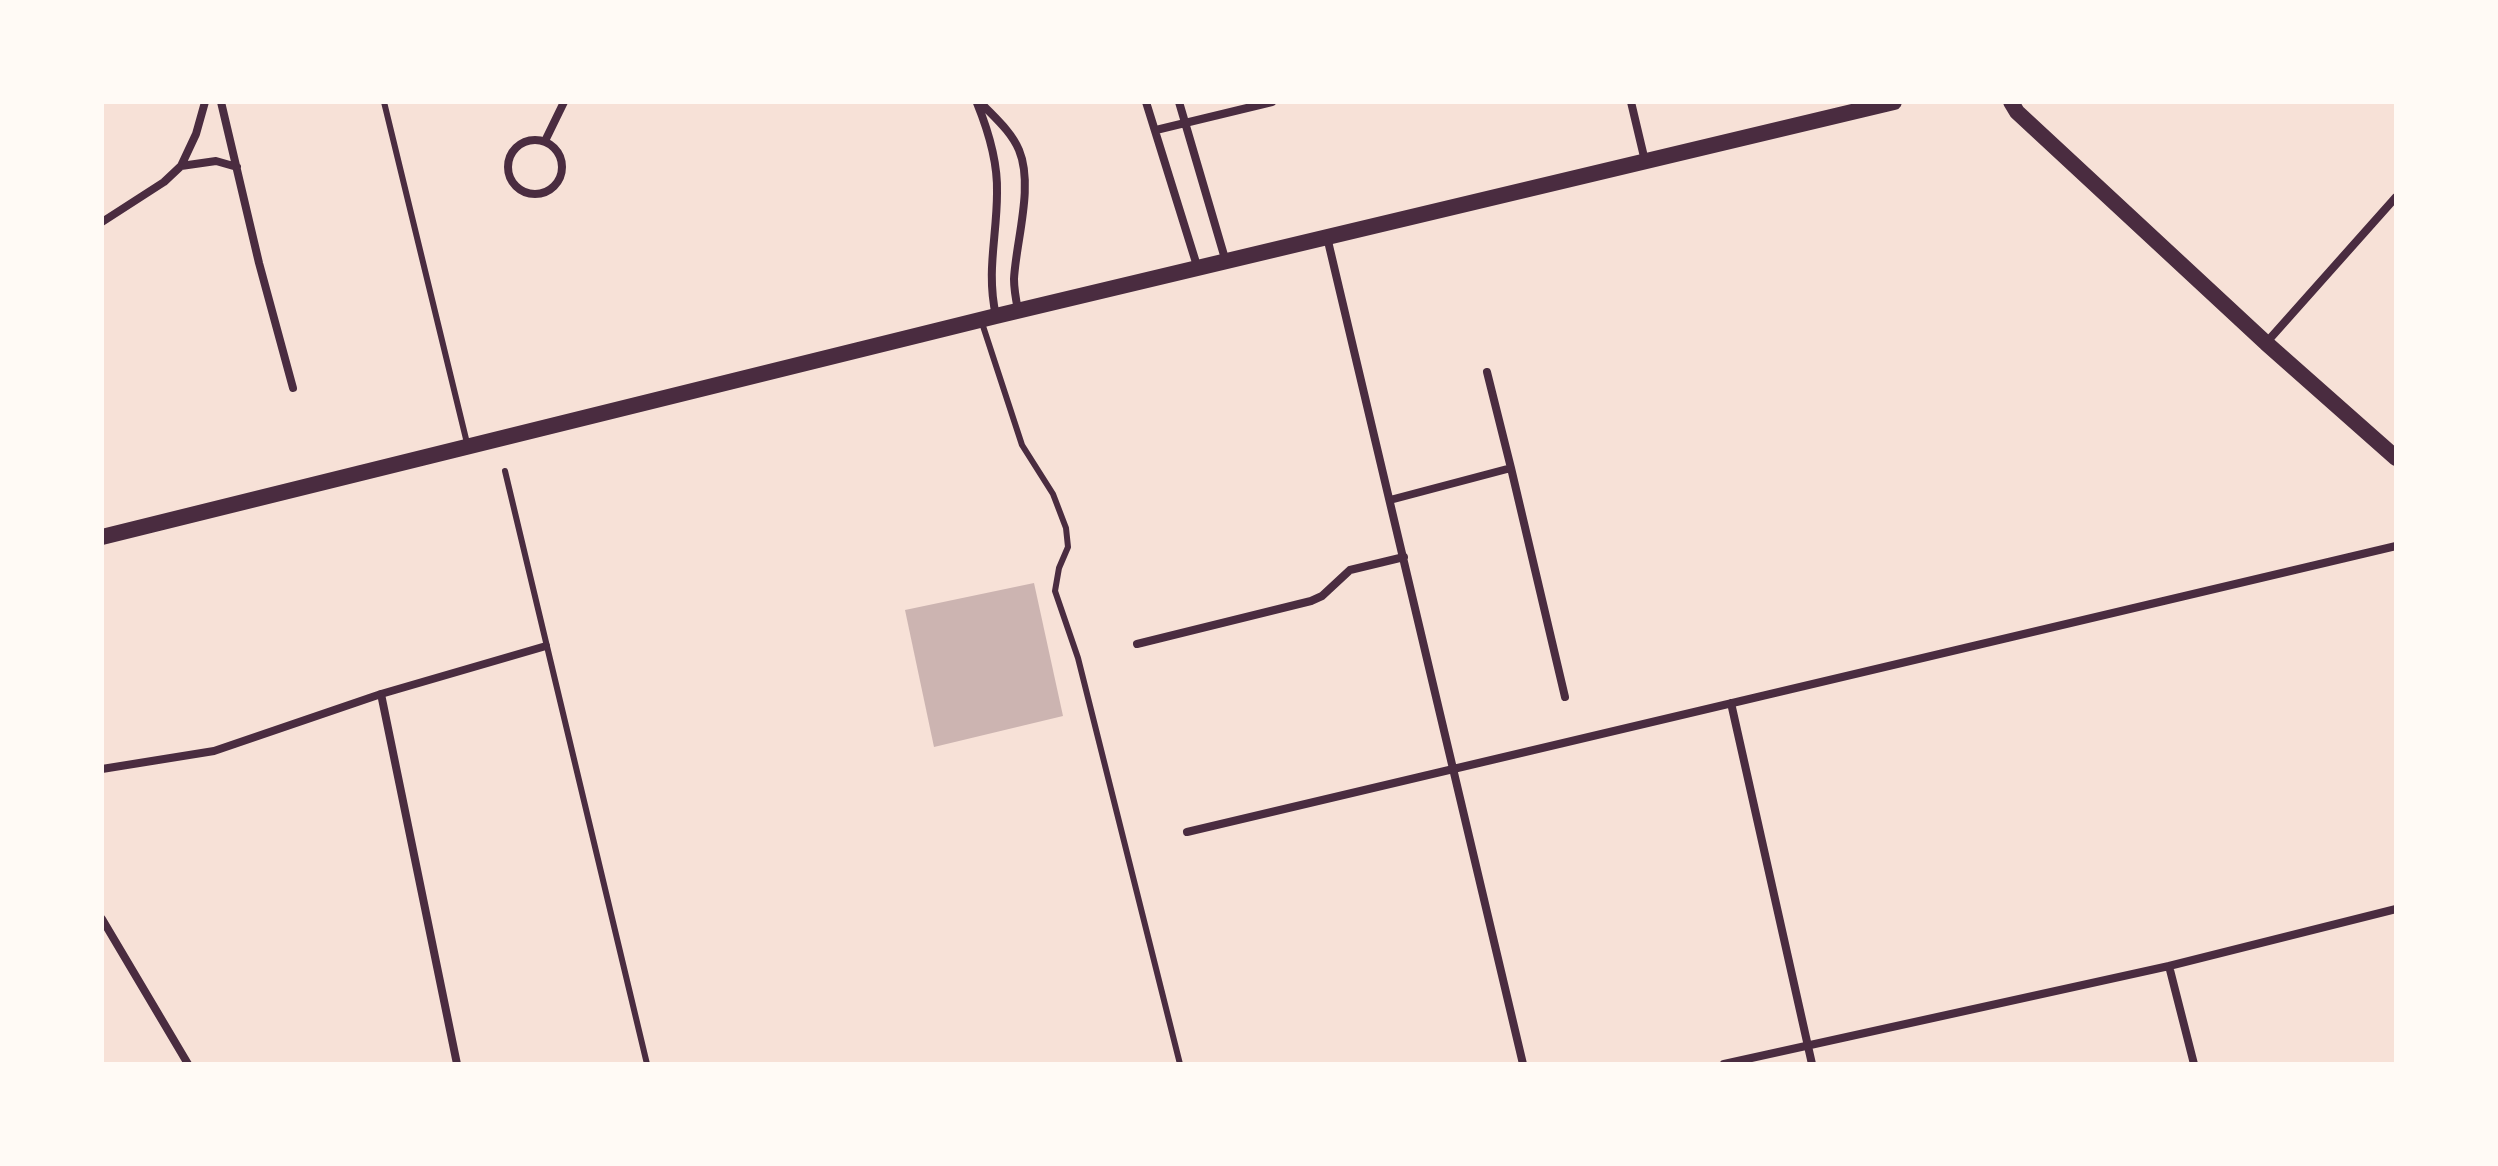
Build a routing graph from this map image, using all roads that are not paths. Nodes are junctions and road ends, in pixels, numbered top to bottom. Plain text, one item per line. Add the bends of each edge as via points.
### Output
1 (205, 102) edge
2 (221, 102) edge
3 (384, 102) edge
4 (564, 102) edge
5 (978, 102) edge
6 (1146, 102) edge
7 (1179, 102) edge
8 (1272, 102) edge
9 (1631, 102) edge
10 (1894, 102) edge
11 (2011, 102) edge
12 (1186, 123) junction
13 (1156, 130) junction
14 (545, 141) junction
15 (1645, 162) junction
16 (181, 166) junction
17 (237, 167) junction
18 (2396, 197) edge
19 (102, 222) edge
20 (1327, 237) junction
21 (1226, 262) junction
22 (1198, 269) junction
23 (1018, 311) junction
24 (989, 318) junction
25 (2266, 343) junction
26 (1487, 372) dead end
27 (293, 388) dead end
28 (468, 447) junction
29 (2396, 458) edge
30 (1511, 468) junction
31 (505, 471) dead end
32 (1390, 500) junction
33 (102, 537) edge
34 (2396, 546) edge
35 (1404, 557) junction
36 (1137, 644) dead end
37 (546, 646) junction
38 (381, 694) junction
39 (1565, 697) dead end
40 (1731, 703) junction
41 (102, 769) edge
42 (1453, 769) junction
43 (1187, 832) dead end
44 (2396, 909) edge
45 (102, 919) edge
46 (105, 932) edge
47 (2169, 966) junction
48 (1808, 1043) junction
49 (188, 1064) edge
50 (457, 1064) edge
51 (647, 1064) edge
52 (1180, 1064) edge
53 (1523, 1064) edge
54 (1724, 1064) edge
55 (1812, 1064) edge
56 (2194, 1064) edge

1 - 16 street
2 - 17 street
3 - 28 lane
4 - 14 street
5 - 23 street via 1007,130 1022,160 1014,277
5 - 24 street via 998,191
6 - 13 street
7 - 12 street
8 - 12 street
9 - 15 street
10 - 15 main road
11 - 25 main road
12 - 13 street
12 - 21 street
13 - 22 street
14 - 14 street via 562,161 560,178 548,191 522,191 510,178 509,160 527,141
15 - 20 main road
16 - 17 street via 216,161
16 - 19 street
17 - 27 street
18 - 25 street
20 - 21 main road
20 - 32 street
21 - 22 main road
22 - 23 main road
23 - 24 main road
24 - 28 main road
24 - 52 lane via 1022,445 1053,494 1066,528 1068,547 1055,591 1078,658
25 - 29 main road
26 - 30 street
28 - 33 main road
30 - 32 street
30 - 39 street
31 - 37 lane
32 - 35 street
34 - 40 street
35 - 36 street via 1350,570 1311,601
35 - 42 street
37 - 38 street
37 - 51 lane
38 - 41 street via 214,751
38 - 50 street
40 - 42 street
40 - 48 street
42 - 43 street
42 - 53 street
44 - 47 street
45 - 46 street
46 - 49 street
47 - 48 street
47 - 56 street
48 - 54 street
48 - 55 street

